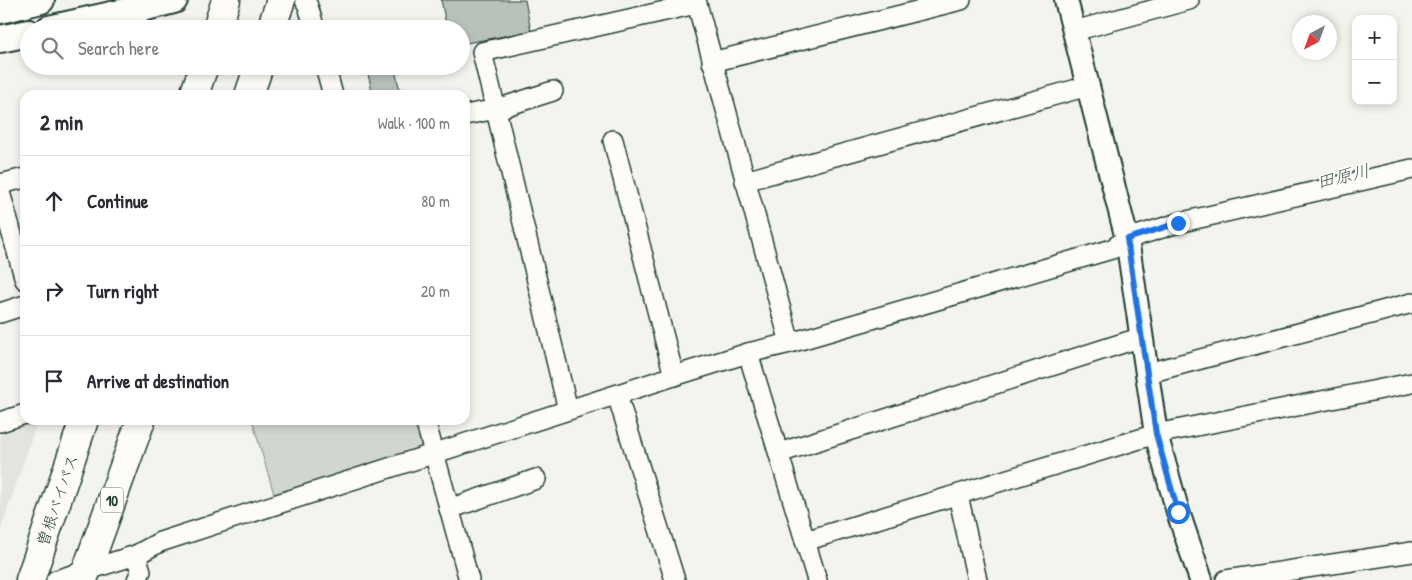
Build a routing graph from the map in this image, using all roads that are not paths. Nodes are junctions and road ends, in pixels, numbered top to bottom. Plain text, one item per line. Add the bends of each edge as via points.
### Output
1 (41, 0) edge
2 (174, 0) edge
3 (226, 0) edge
4 (281, 0) edge
5 (305, 0) edge
6 (961, 0) edge
7 (1066, 0) edge
8 (1189, 0) edge
9 (696, 2) edge
10 (0, 10) edge
11 (89, 20) edge
12 (220, 20) edge
13 (274, 20) edge
14 (312, 20) edge
15 (1074, 31) junction
16 (20, 35) edge
17 (0, 39) edge
18 (712, 62) junction
19 (201, 75) edge
20 (256, 75) edge
21 (327, 75) edge
22 (1088, 86) junction
23 (196, 90) edge
24 (251, 90) edge
25 (332, 90) edge
26 (552, 91) dead end
27 (497, 109) junction
28 (470, 114) edge
29 (613, 140) dead end
30 (1412, 169) edge
31 (20, 179) edge
32 (745, 181) junction
33 (0, 184) edge
34 (1, 200) edge
35 (1127, 239) junction
36 (20, 263) edge
37 (1412, 302) edge
38 (20, 307) edge
39 (0, 313) edge
40 (1142, 336) junction
41 (790, 344) junction
42 (748, 353) junction
43 (1148, 373) junction
44 (674, 376) junction
45 (1412, 383) edge
46 (617, 395) junction
47 (568, 410) junction
48 (20, 416) edge
49 (0, 422) edge
50 (81, 425) edge
51 (139, 425) edge
52 (426, 425) edge
53 (1156, 434) junction
54 (434, 453) junction
55 (778, 453) junction
56 (536, 479) dead end
57 (958, 494) junction
58 (449, 509) junction
59 (805, 541) junction
60 (1412, 552) edge
61 (136, 555) junction
62 (84, 576) edge
63 (30, 580) edge
64 (56, 580) edge
65 (138, 580) edge
66 (469, 580) edge
67 (675, 580) edge
68 (817, 580) edge
69 (977, 580) edge
70 (1201, 580) edge
71 (1226, 580) edge

1 - 10 main road
2 - 11 main road
3 - 12 highway
4 - 13 highway
5 - 14 street
6 - 18 street
7 - 15 street
8 - 15 street
9 - 18 street
9 - 27 street via 482,52
15 - 22 street
16 - 17 main road
18 - 32 street
19 - 23 highway
20 - 24 highway
21 - 25 street
22 - 32 street
22 - 35 street
26 - 27 street
27 - 28 street
27 - 47 street
29 - 44 street
30 - 35 street via 1178,223
31 - 33 street
32 - 41 street
34 - 36 street
35 - 40 street
35 - 41 street via 1112,249
37 - 43 street
38 - 39 street
40 - 43 street
40 - 55 street
41 - 42 street
42 - 44 street
42 - 55 street
43 - 53 street
44 - 46 street
45 - 53 street
46 - 47 street
46 - 67 street
47 - 54 street
48 - 49 street
50 - 63 highway, 曽根バイパス
51 - 62 highway, 10
52 - 54 street
53 - 57 street
53 - 70 street
54 - 58 street
54 - 61 street via 160,542
55 - 59 street
56 - 58 street
57 - 59 street
57 - 69 street
58 - 66 street
59 - 68 street
60 - 71 street
61 - 62 street
61 - 65 street via 141,571
62 - 64 street

